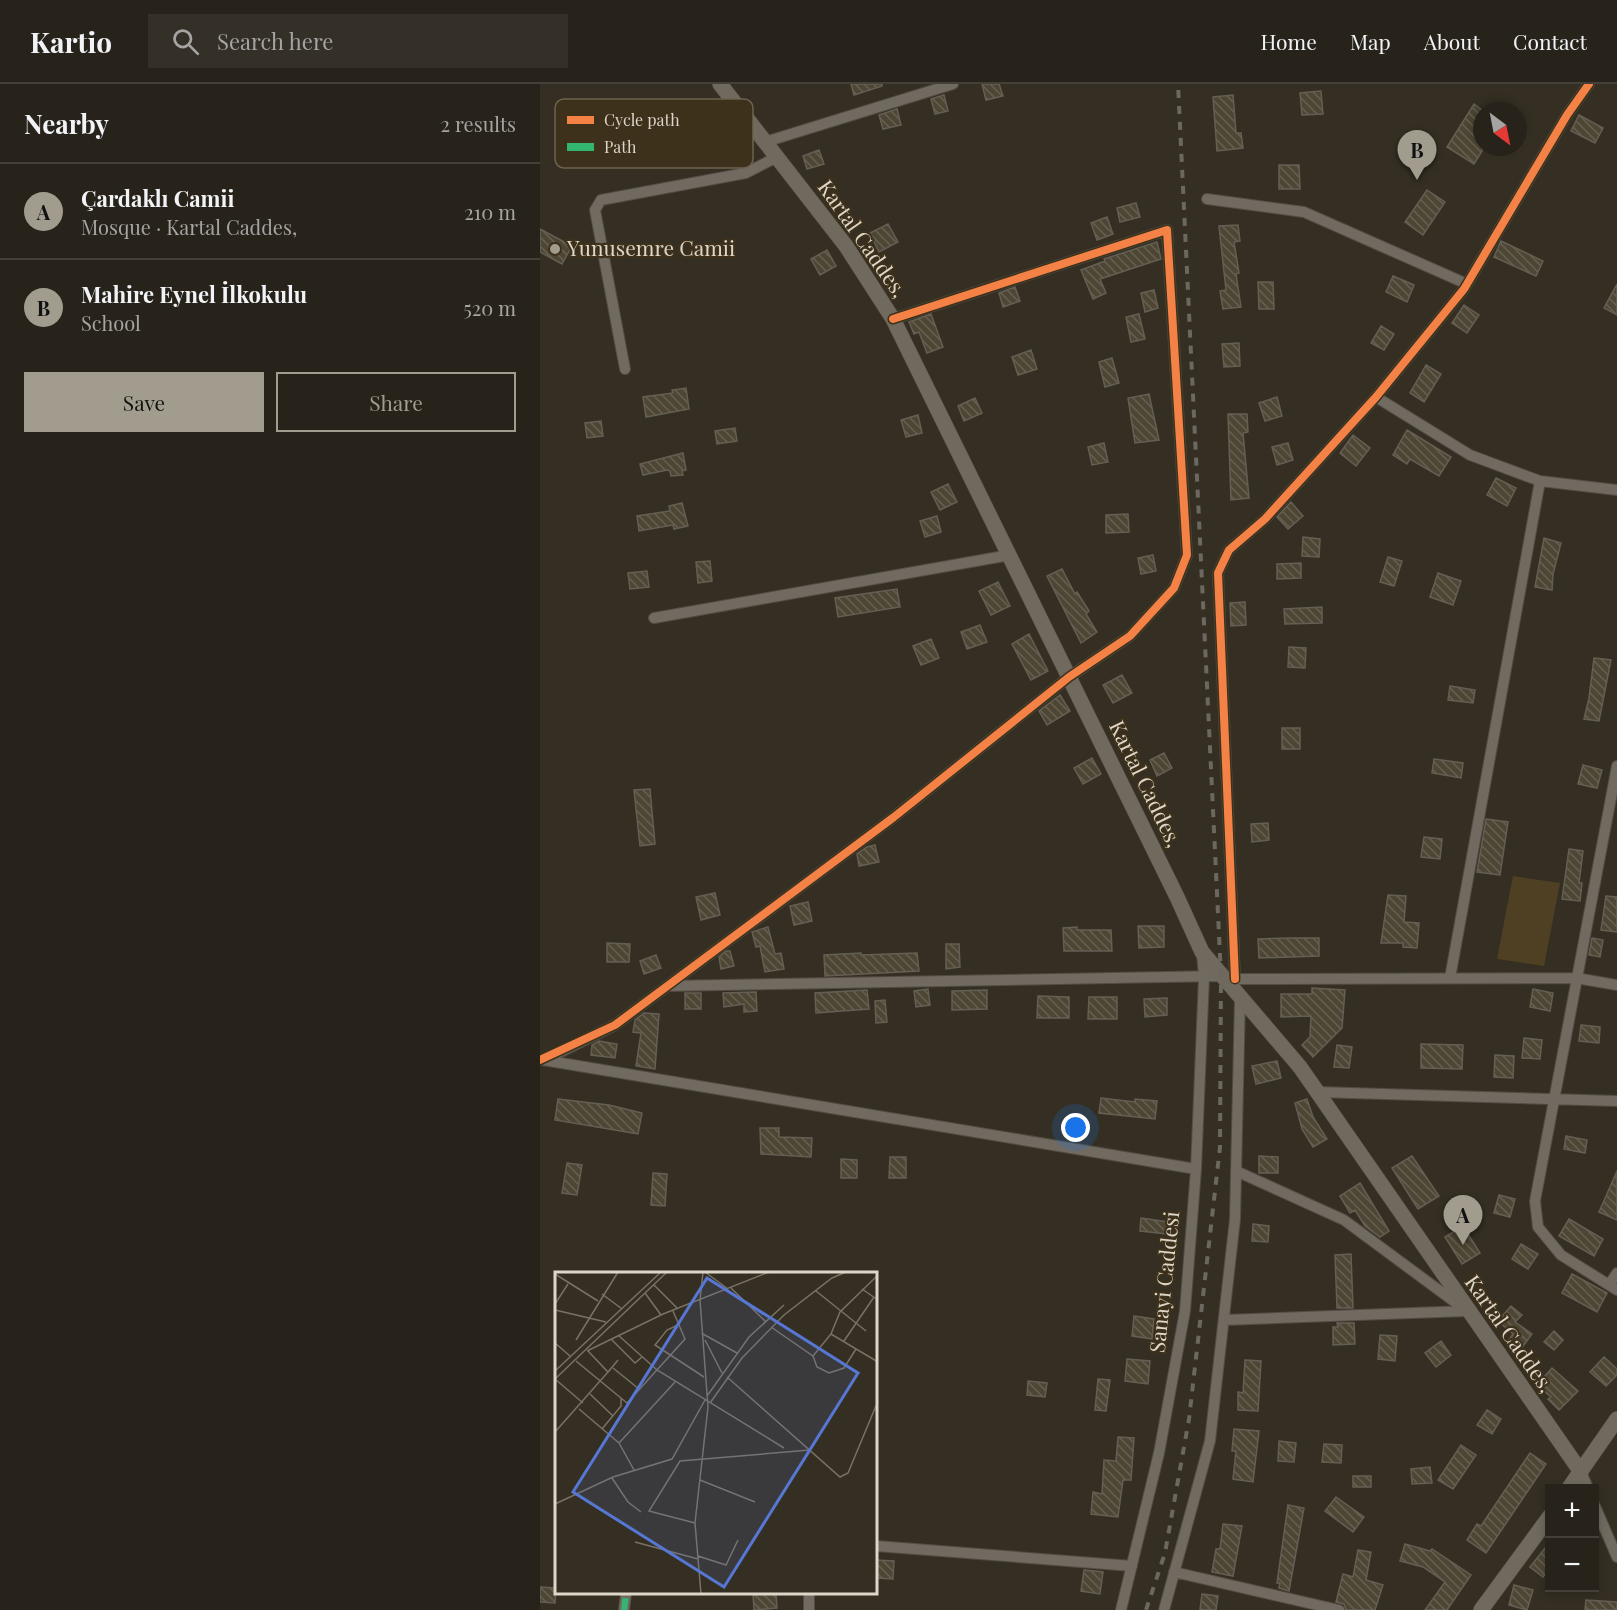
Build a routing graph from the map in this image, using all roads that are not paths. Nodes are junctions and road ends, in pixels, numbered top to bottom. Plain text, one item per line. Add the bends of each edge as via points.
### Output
1 (720, 84) edge
2 (953, 84) edge
3 (1589, 84) edge
4 (732, 99) edge
5 (753, 127) edge
6 (765, 142) junction
7 (777, 157) junction
8 (1207, 200) dead end
9 (1467, 284) junction
10 (893, 319) junction
11 (625, 369) dead end
12 (1376, 397) junction
13 (1540, 481) junction
14 (1617, 490) edge
15 (1010, 555) junction
16 (654, 618) dead end
17 (1070, 677) junction
18 (1617, 766) edge
19 (1611, 826) edge
20 (1202, 952) junction
21 (1204, 977) junction
22 (1228, 978) junction
23 (1450, 978) junction
24 (1576, 978) junction
25 (1617, 985) edge
26 (667, 986) junction
27 (1240, 998) junction
28 (542, 1060) edge
29 (1317, 1092) junction
30 (1554, 1099) junction
31 (1617, 1101) edge
32 (1196, 1169) junction
33 (1236, 1171) junction
34 (1617, 1273) edge
35 (1613, 1287) edge
36 (1467, 1311) junction
37 (1224, 1320) junction
38 (1617, 1419) edge
39 (1581, 1472) junction
40 (1572, 1484) edge
41 (1586, 1484) edge
42 (1599, 1516) edge
43 (1545, 1523) edge
44 (878, 1546) edge
45 (1617, 1557) edge
46 (1132, 1566) junction
47 (1174, 1572) junction
48 (626, 1595) edge
49 (624, 1610) edge
50 (1121, 1610) edge
51 (1164, 1610) edge
52 (1340, 1610) edge
53 (1481, 1610) edge

1 - 4 main road, Kartal Caddes,
2 - 6 street
3 - 9 street via 1566,115
5 - 6 main road, Kartal Caddes,
6 - 7 main road, Kartal Caddes,
7 - 10 main road, Kartal Caddes, via 846,246
7 - 11 street via 746,173 602,200 594,210
8 - 9 street via 1304,212
9 - 12 street
10 - 15 main road, Kartal Caddes,
10 - 17 street via 1167,230 1187,555 1174,588 1130,636
12 - 13 street via 1470,455
12 - 22 street via 1265,519 1229,550 1218,573
13 - 14 street
13 - 23 street
15 - 16 street
15 - 17 main road, Kartal Caddes,
17 - 20 main road, Kartal Caddes,
17 - 26 street via 894,817
18 - 19 street
19 - 24 street
20 - 21 street, Sanayi Caddesi
20 - 22 main road, Kartal Caddes,
21 - 22 street
21 - 26 street
21 - 32 street, Sanayi Caddesi
22 - 23 street
22 - 27 main road, Kartal Caddes,
23 - 24 street
24 - 25 street
24 - 30 street
26 - 28 street via 615,1025
27 - 29 main road, Kartal Caddes,
27 - 33 street
28 - 32 street
29 - 30 street
29 - 36 main road, Kartal Caddes,
30 - 31 street
30 - 35 street via 1535,1201 1538,1227 1561,1255
32 - 46 street, Sanayi Caddesi via 1185,1311 1159,1453
33 - 36 street via 1344,1220
33 - 37 street
34 - 35 street
36 - 37 street
36 - 39 main road, Kartal Caddes,
37 - 47 street via 1210,1441
38 - 39 main road
39 - 40 main road
39 - 41 street
42 - 45 street
43 - 53 main road
44 - 46 street
46 - 50 street, Sanayi Caddesi
47 - 51 street
47 - 52 street
48 - 49 street

